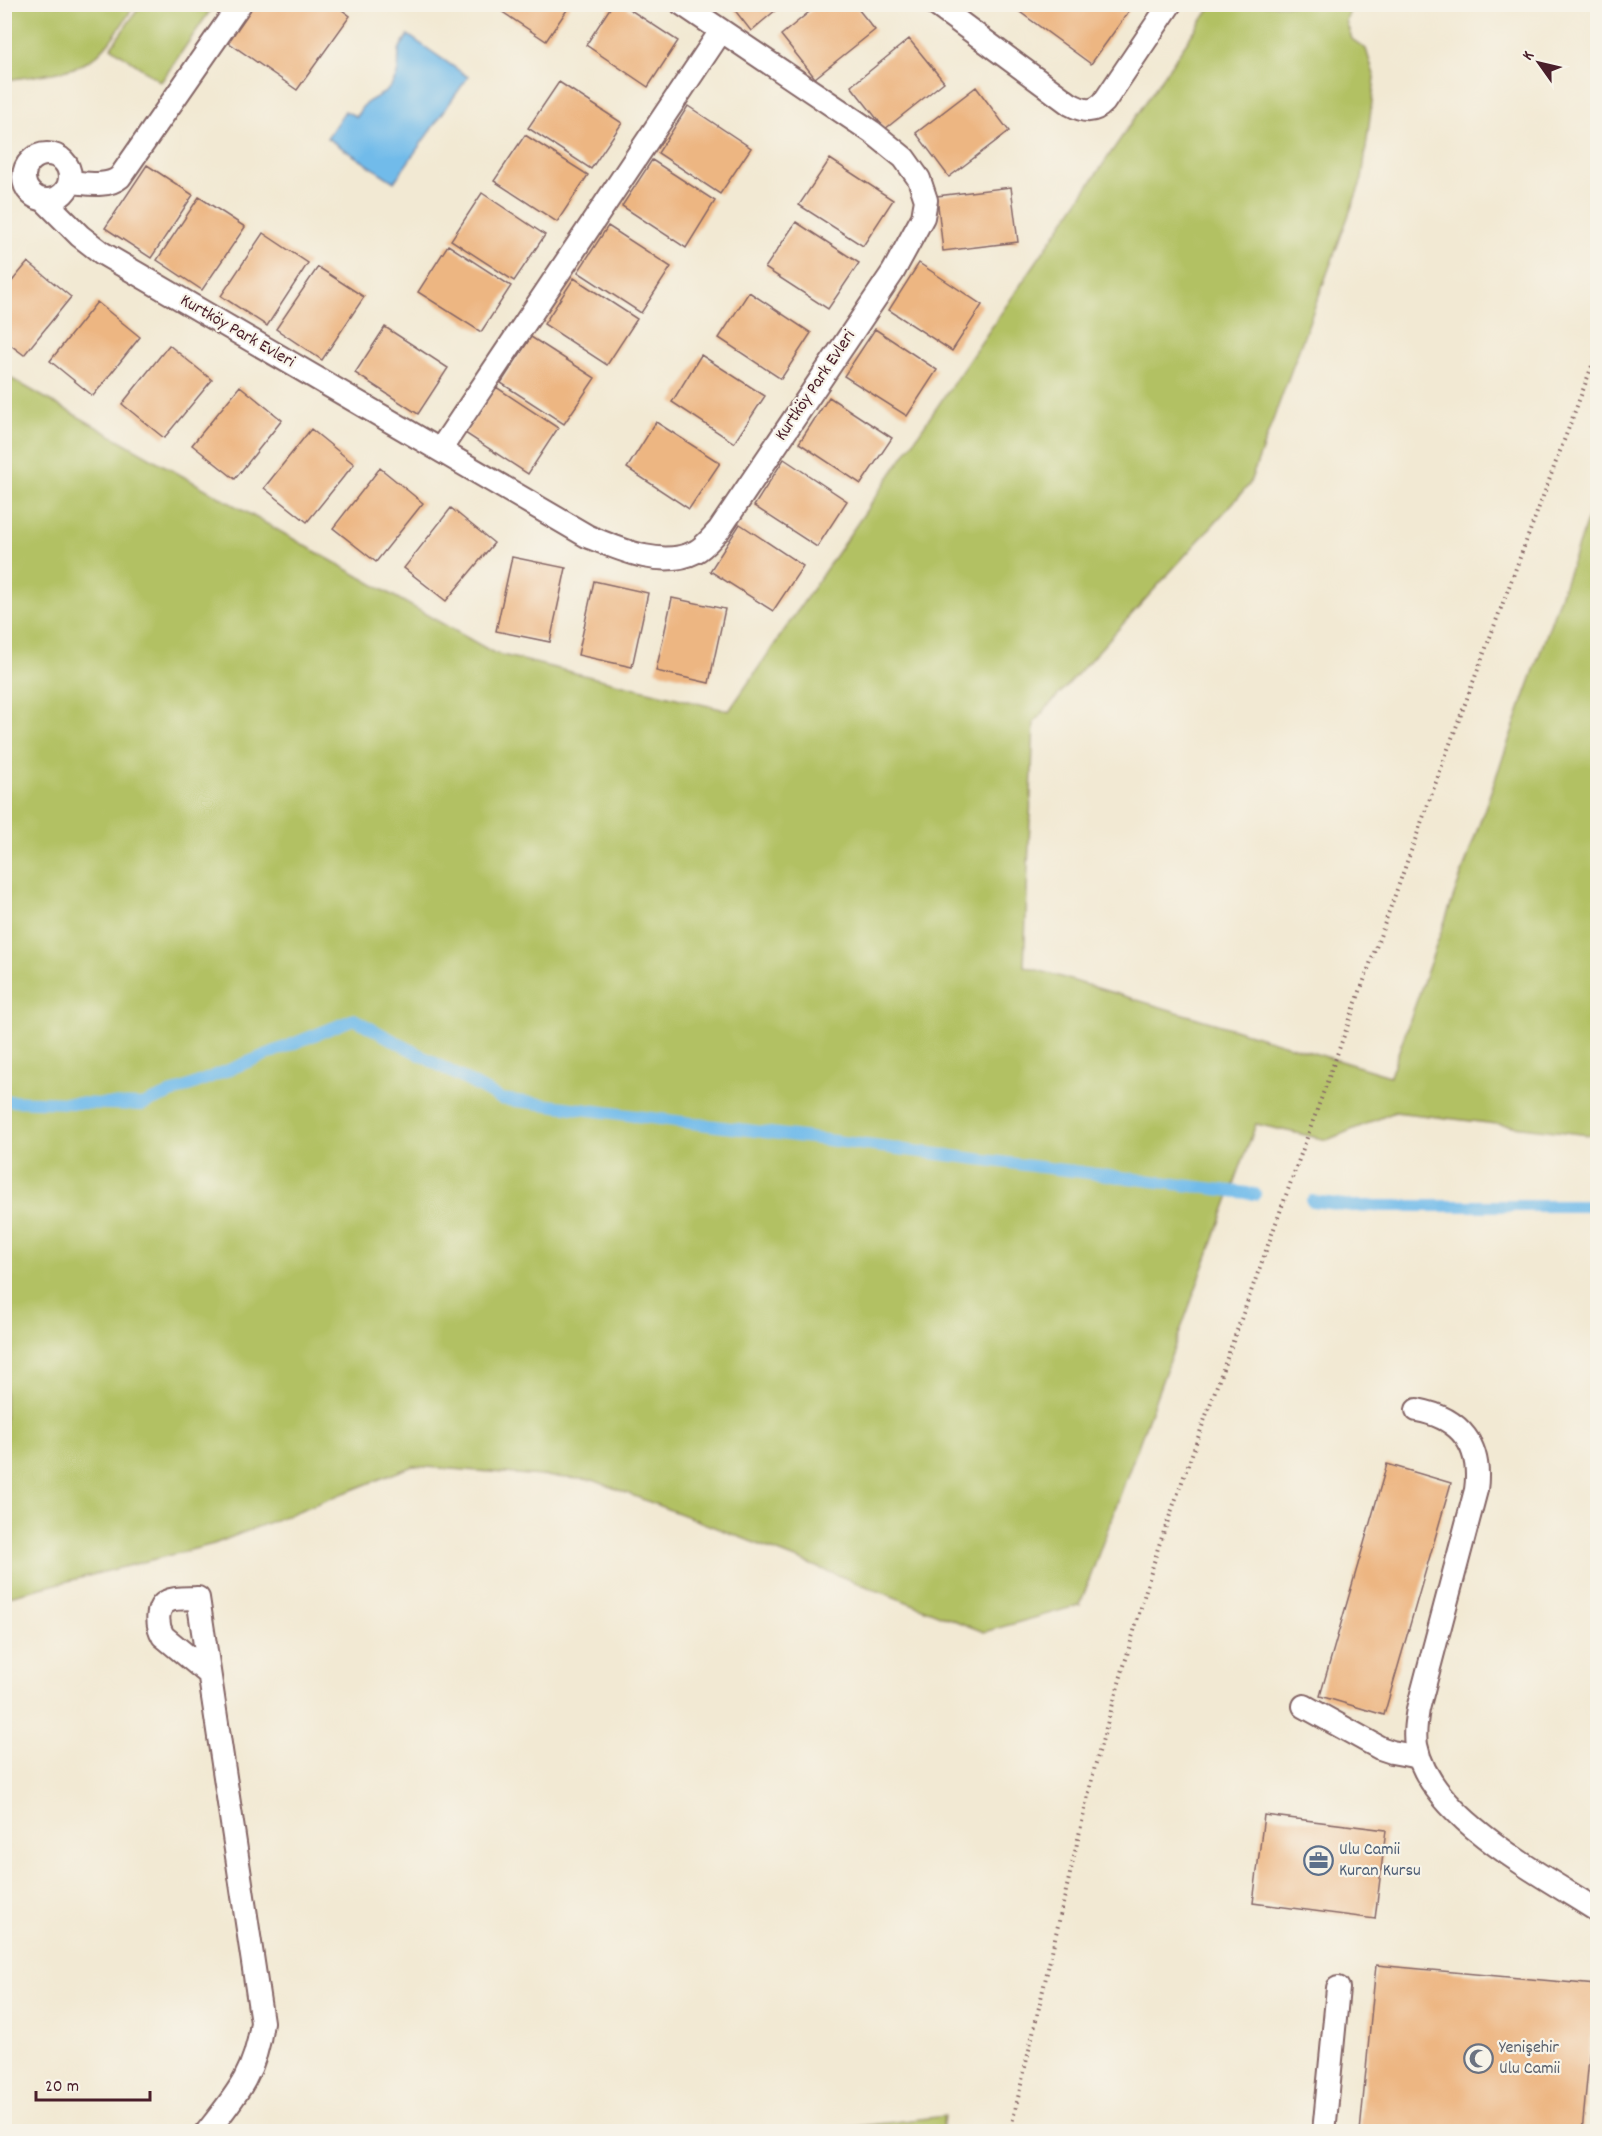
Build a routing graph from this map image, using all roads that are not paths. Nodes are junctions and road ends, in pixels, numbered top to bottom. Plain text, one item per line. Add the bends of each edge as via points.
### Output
1 (240, 4) edge
2 (682, 4) edge
3 (935, 4) edge
4 (1170, 4) edge
5 (721, 31) junction
6 (70, 182) junction
7 (4, 183) edge
8 (36, 195) junction
9 (440, 450) junction
10 (1417, 1410) dead end
11 (209, 1674) dead end
12 (1304, 1706) dead end
13 (1419, 1756) junction
14 (1598, 1911) edge
15 (1338, 1988) dead end
16 (207, 2132) edge
17 (1324, 2132) edge

1 - 6 lane via 120,177 105,184
2 - 5 lane, Kurtköy Park Evleri
3 - 4 lane via 1070,104 1090,111 1104,102
5 - 9 lane
5 - 9 lane, Kurtköy Park Evleri via 872,132 904,158 919,180 926,200 923,217 893,272 719,530 698,551 679,558 655,557 609,545
6 - 8 lane via 61,196
6 - 8 lane via 64,160 43,154 26,168 24,175
7 - 8 lane, Kurtköy Park Evleri via 13,183
8 - 9 lane, Kurtköy Park Evleri via 102,253
10 - 13 lane via 1450,1421 1463,1433 1472,1446 1478,1475 1418,1709 1415,1726
11 - 16 lane via 262,2022 260,2042 244,2084
12 - 13 lane via 1380,1748
13 - 14 lane via 1453,1810 1514,1857
15 - 17 lane

